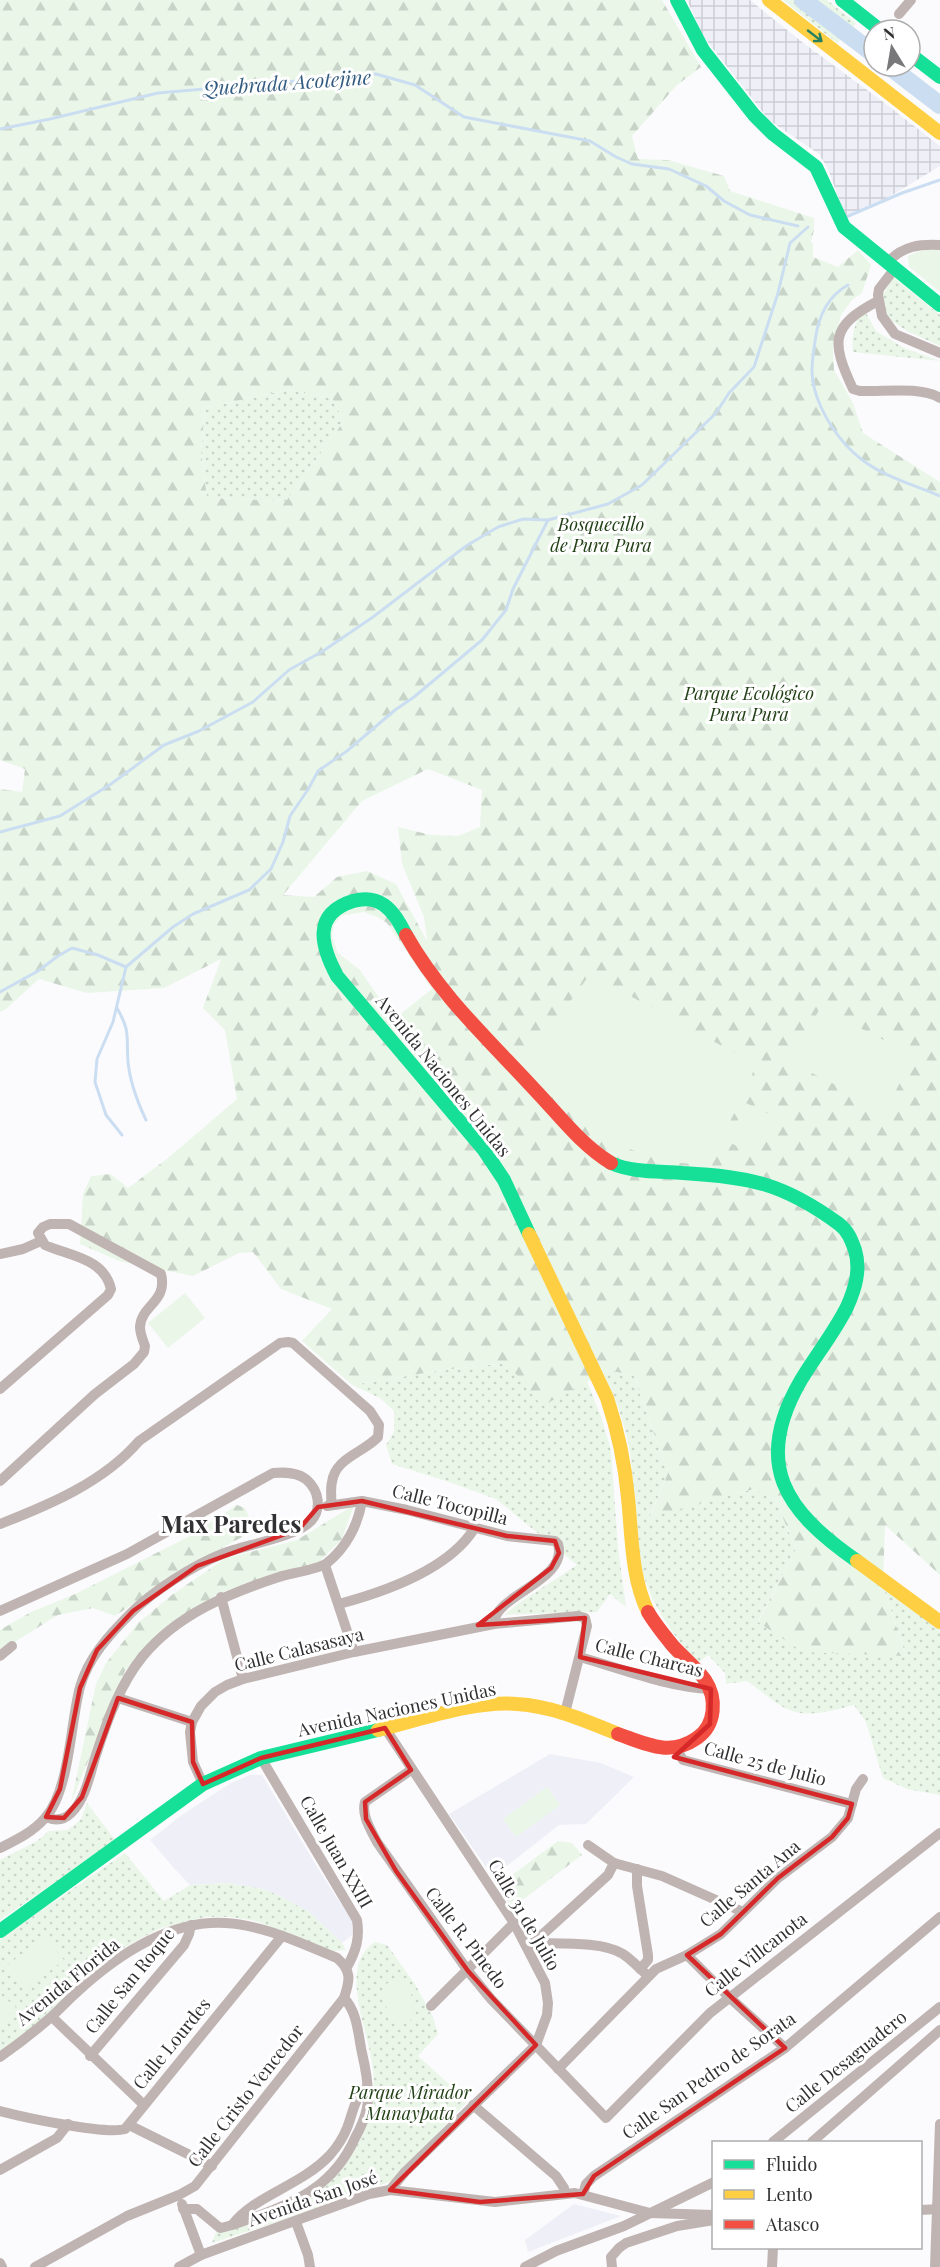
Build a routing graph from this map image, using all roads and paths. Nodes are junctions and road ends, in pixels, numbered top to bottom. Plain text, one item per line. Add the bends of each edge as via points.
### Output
1 (677, 0) edge
2 (769, 0) edge
3 (842, 0) edge
4 (911, 0) edge
5 (899, 14) dead end
6 (865, 18) edge
7 (922, 63) edge
8 (940, 77) edge
9 (940, 133) edge
10 (940, 245) edge
11 (892, 264) junction
12 (878, 301) junction
13 (940, 305) edge
14 (940, 353) edge
15 (940, 398) edge
16 (41, 1241) junction
17 (0, 1254) edge
18 (0, 1389) edge
19 (0, 1481) edge
20 (362, 1501) junction
21 (331, 1505) junction
22 (318, 1508) junction
23 (0, 1524) edge
24 (474, 1528) junction
25 (325, 1564) junction
26 (221, 1597) junction
27 (339, 1604) junction
28 (0, 1611) edge
29 (940, 1622) edge
30 (494, 1624) junction
31 (12, 1646) dead end
32 (354, 1652) junction
33 (0, 1656) edge
34 (580, 1657) junction
35 (243, 1678) junction
36 (711, 1689) junction
37 (118, 1698) junction
38 (565, 1713) junction
39 (192, 1722) junction
40 (385, 1728) junction
41 (676, 1748) junction
42 (261, 1758) junction
43 (411, 1770) junction
44 (863, 1779) dead end
45 (203, 1784) junction
46 (852, 1804) junction
47 (46, 1817) junction
48 (940, 1833) edge
49 (588, 1845) dead end
50 (0, 1848) edge
51 (614, 1863) junction
52 (637, 1869) junction
53 (743, 1912) junction
54 (940, 1917) edge
55 (514, 1923) junction
56 (191, 1925) junction
57 (0, 1931) edge
58 (282, 1936) junction
59 (530, 1945) junction
60 (687, 1954) junction
61 (346, 1966) junction
62 (468, 1971) junction
63 (644, 1973) junction
64 (729, 1997) junction
65 (344, 1998) junction
66 (430, 2006) dead end
67 (940, 2007) edge
68 (51, 2017) junction
69 (940, 2030) edge
70 (536, 2045) junction
71 (784, 2048) junction
72 (90, 2055) junction
73 (0, 2058) edge
74 (558, 2069) junction
75 (367, 2087) junction
76 (144, 2105) junction
77 (473, 2105) junction
78 (0, 2111) edge
79 (606, 2118) joint
80 (68, 2124) junction
81 (940, 2124) edge
82 (129, 2125) junction
83 (774, 2141) edge
84 (813, 2141) edge
85 (212, 2166) junction
86 (0, 2170) edge
87 (712, 2183) edge
88 (390, 2190) junction
89 (564, 2193) junction
90 (583, 2194) junction
91 (179, 2195) junction
92 (183, 2209) junction
93 (938, 2209) edge
94 (922, 2210) edge
95 (650, 2213) junction
96 (712, 2215) edge
97 (712, 2220) edge
98 (296, 2222) junction
99 (231, 2226) junction
100 (773, 2249) edge
101 (556, 2251) junction
102 (201, 2256) junction
103 (35, 2267) edge
104 (179, 2267) edge
105 (310, 2267) edge
106 (514, 2267) edge
107 (525, 2267) edge
108 (610, 2267) edge
109 (772, 2267) edge
110 (935, 2267) edge

1 - 11 main road via 703,50 754,115 816,167 844,227
2 -> 9 main road
3 - 6 main road
4 - 5 street
7 - 8 main road
10 - 11 street via 905,249
11 - 12 street
11 - 13 main road
12 - 14 street via 882,316 895,334
12 - 15 street via 857,312 840,338 839,359 853,388 920,392
16 - 17 street
16 - 18 street via 96,1267 111,1289
16 - 19 street via 38,1233 43,1227 69,1224 156,1270 162,1288 141,1321 145,1346 140,1359 95,1394
20 - 21 street, Calle Tocopilla
20 - 24 street, Calle Tocopilla
20 - 25 street via 352,1533
21 - 22 street, Calle Tocopilla
21 - 23 street via 336,1468 373,1443 379,1425 317,1364 293,1343 285,1342 140,1441 102,1474 60,1498
22 - 28 street via 315,1489 306,1479 293,1473 273,1473 127,1554
22 - 47 street via 310,1522 299,1529 230,1551 198,1566 133,1611 111,1634 90,1662 80,1688 60,1789
24 - 27 street via 466,1541 422,1572 366,1597
24 - 30 street, Calle Tocopilla via 558,1544 558,1558 551,1568 501,1608
25 - 26 street
25 - 27 street
26 - 35 street
26 - 37 street via 156,1642 132,1672
27 - 32 street
29 - 36 main road, Avenida Naciones Unidas via 816,1530 790,1496 778,1468 780,1427 789,1402 849,1306 858,1281 859,1263 848,1233 796,1196 766,1183 629,1169 605,1159 454,1003 386,906 362,899 335,908 324,925 322,940 336,976 484,1150 512,1195 618,1429 633,1556 647,1608
30 - 32 street, Calle Calasasaya
30 - 34 street, Calle Calasasaya via 585,1618
31 - 33 street
32 - 35 street, Calle Calasasaya
34 - 36 street, Calle Charcas via 695,1689
34 - 38 street
35 - 39 street, Calle Calasasaya via 214,1692
36 - 41 main road via 714,1711 710,1724 692,1743
37 - 39 street
37 - 47 street via 82,1797 64,1818
38 - 40 main road, Avenida Naciones Unidas via 500,1704
38 - 41 main road, Avenida Naciones Unidas via 652,1746
39 - 45 street via 192,1762
40 - 42 main road, Avenida Naciones Unidas
40 - 43 street, Calle 31 de Julio
41 - 46 street, Calle 25 de Julio via 683,1760
42 - 45 main road, Avenida Naciones Unidas
42 - 61 street, Calle Juan XXIII via 357,1920 357,1946
43 - 55 street, Calle 31 de Julio
43 - 62 street, Calle R. Pinedo via 365,1802 364,1811 377,1842
44 - 46 street, Calle Santa Ana
45 - 57 main road, Avenida Naciones Unidas
46 - 53 street, Calle Santa Ana via 842,1827
47 - 50 street via 27,1834
48 - 64 street, Calle Villcanota
49 - 51 street
51 - 52 street
51 - 59 street via 608,1875
52 - 53 street via 688,1886
52 - 63 street via 648,1955
53 - 60 street, Calle Santa Ana via 721,1934
54 - 71 street, Calle San Pedro de Sorata
55 - 59 street, Calle 31 de Julio
55 - 62 street
56 - 58 street, Avenida Florida via 226,1923
56 - 68 street, Avenida Florida via 153,1938 133,1950 84,1986
56 - 72 street, Calle San Roque via 184,1945
58 - 61 street, Avenida Florida via 337,1958
58 - 76 street, Calle Lourdes
59 - 63 street via 613,1950
59 - 70 street, Calle 31 de Julio via 548,1991 547,2015
60 - 63 street, Calle Santa Ana
60 - 64 street
61 - 65 street via 349,1984
62 - 66 street
62 - 70 street, Calle R. Pinedo
63 - 74 street, Calle Santa Ana via 600,2029
64 - 71 street
64 - 79 street, Calle Villcanota via 696,2025
65 - 75 street via 360,2035
65 - 85 street, Calle Cristo Vencedor
67 - 83 street, Calle Desaguadero
68 - 72 street
68 - 73 street, Avenida Florida
69 - 84 street, Calle Desaguadero
70 - 74 street, Calle R. Pinedo
70 - 77 street, Calle 31 de Julio
71 - 90 street, Calle San Pedro de Sorata via 594,2176
72 - 76 street
74 - 79 street, Calle R. Pinedo
75 - 99 street via 358,2094 341,2142 329,2156 304,2176 242,2213
75 - 99 street via 367,2107 360,2128 348,2154 331,2176 296,2200
76 - 82 street, Calle Lourdes
77 - 88 street, Calle 31 de Julio
77 - 89 street via 556,2176
78 - 80 street
80 - 82 street via 121,2131
80 - 86 street via 57,2138
81 - 93 street
82 - 85 street
85 - 91 street, Calle Cristo Vencedor via 195,2186
87 - 95 street
88 - 89 street, Avenida San José via 495,2202
88 - 98 street, Avenida San José
89 - 90 street, Avenida San José
90 - 95 street, Avenida San José
91 - 92 street
91 - 103 street, Calle Cristo Vencedor via 127,2216
92 - 99 street via 197,2209 220,2228
92 - 102 street
93 - 94 street
93 - 110 street
95 - 96 street, Avenida San José
95 - 101 street
97 - 108 street via 633,2240 614,2252
98 - 102 street, Avenida San José
98 - 105 street
100 - 109 street
101 - 106 street
101 - 107 street
102 - 104 street

